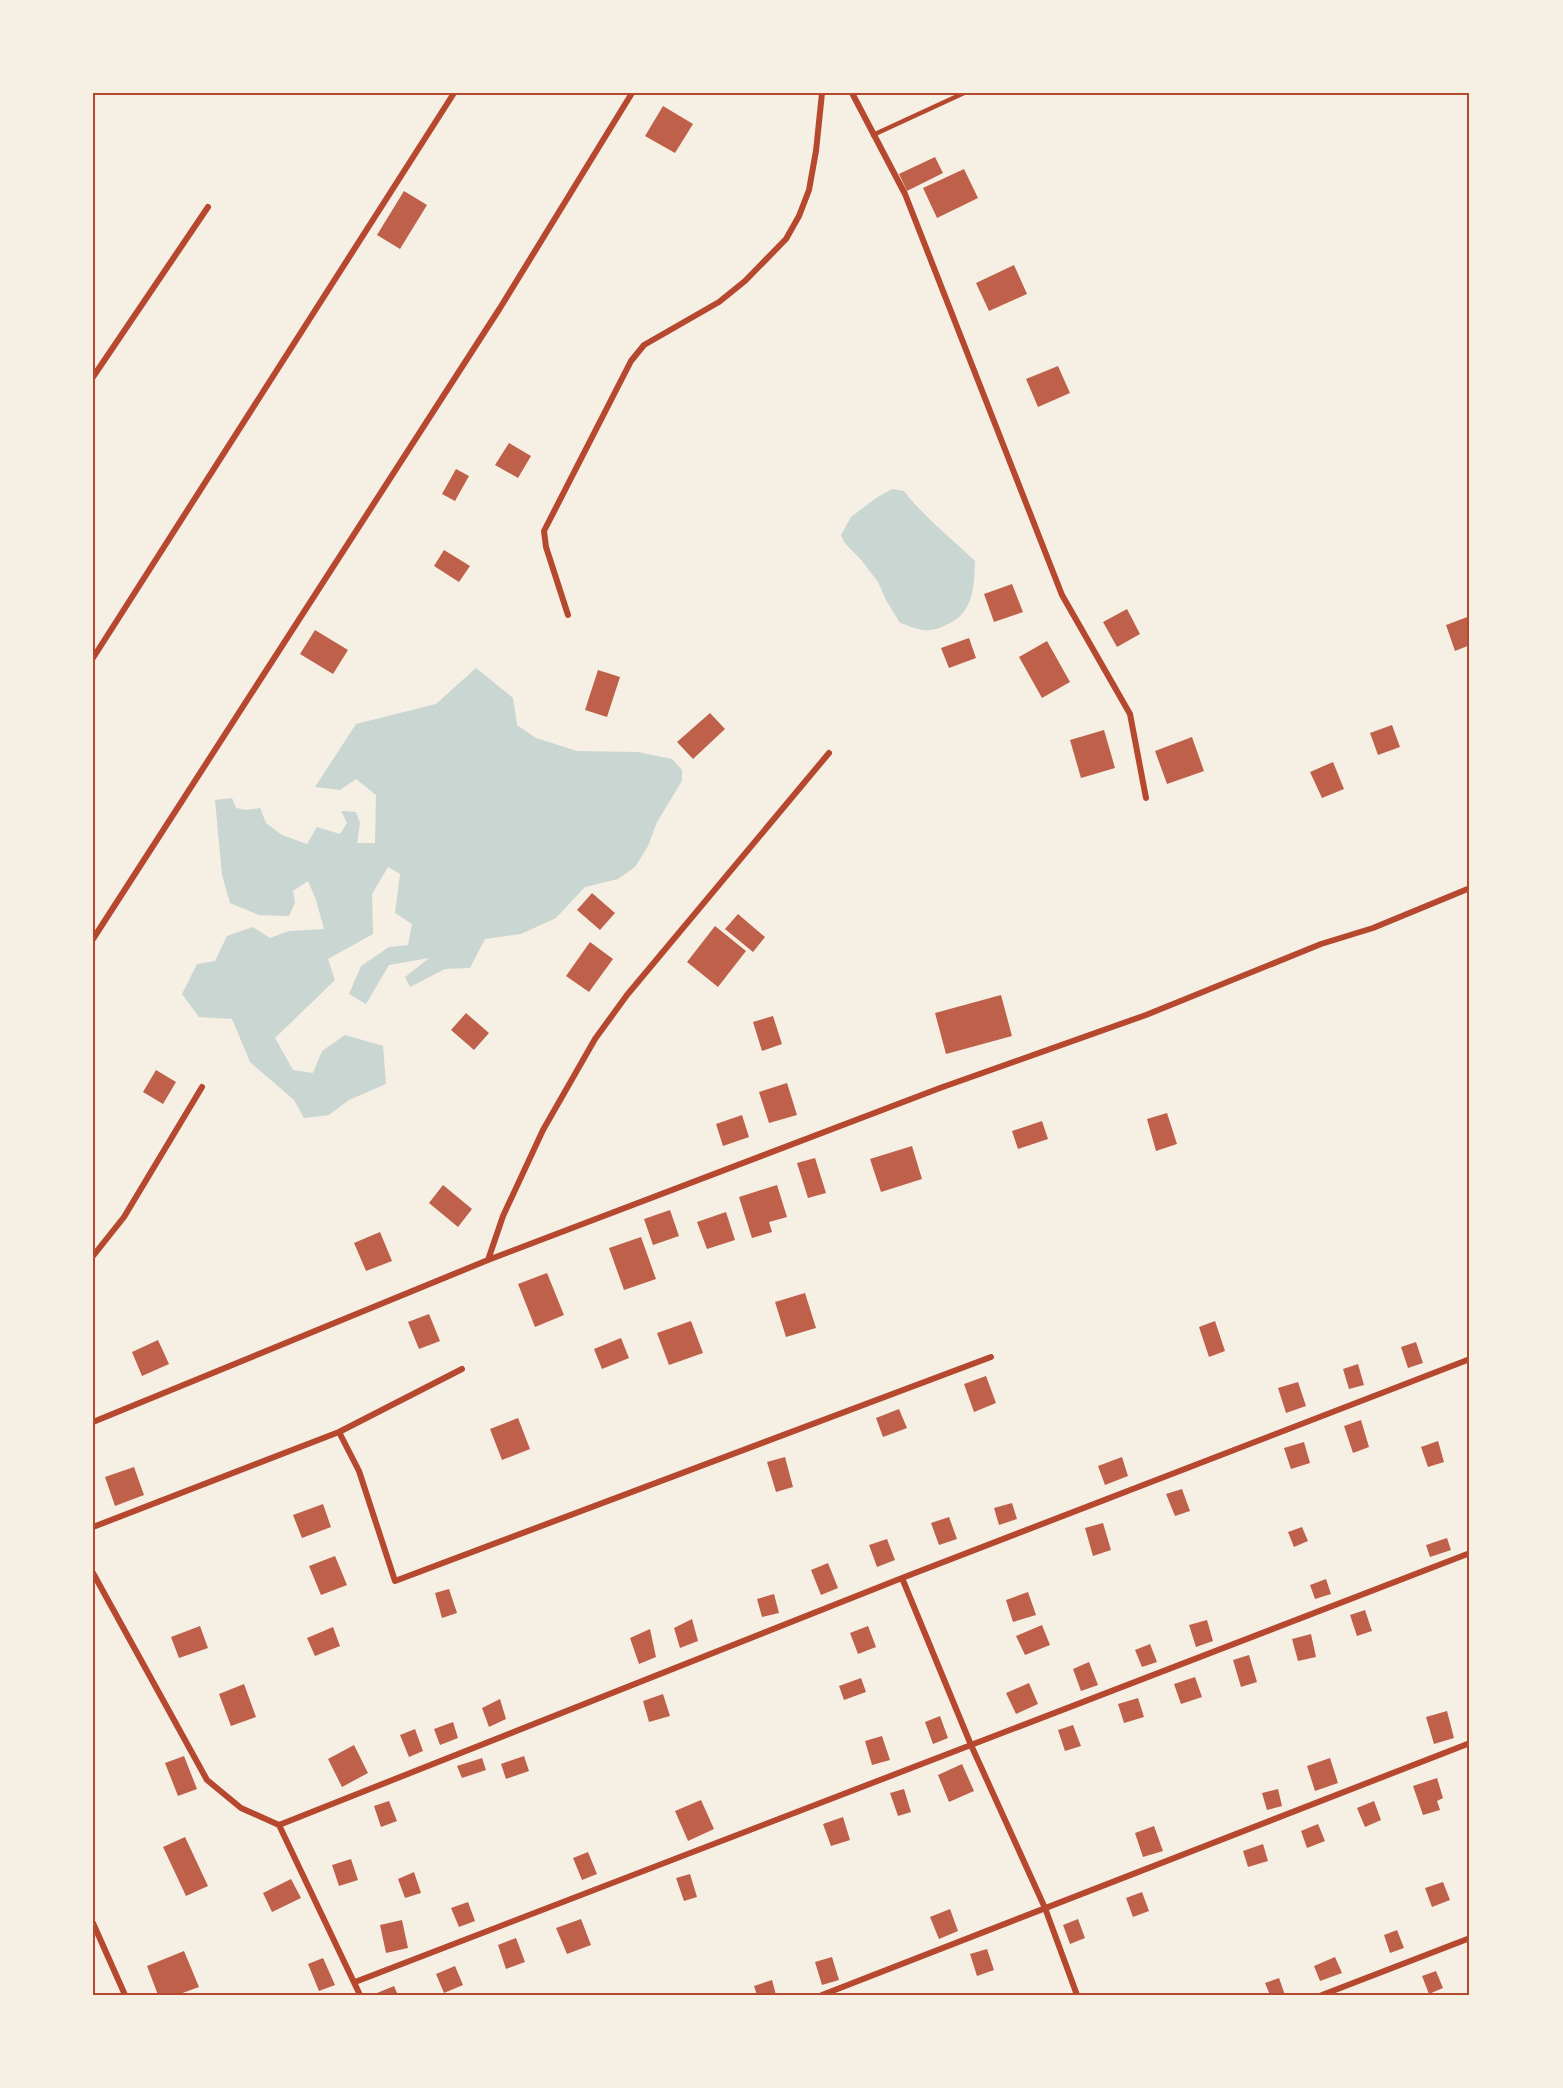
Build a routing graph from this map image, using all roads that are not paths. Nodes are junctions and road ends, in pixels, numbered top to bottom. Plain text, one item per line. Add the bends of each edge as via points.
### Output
1 (454, 93) edge
2 (632, 93) edge
3 (822, 93) edge
4 (852, 93) edge
5 (964, 93) edge
6 (873, 135) junction
7 (208, 207) dead end
8 (93, 377) edge
9 (568, 615) dead end
10 (93, 658) edge
11 (829, 753) dead end
12 (1146, 798) dead end
13 (1470, 888) edge
14 (93, 939) edge
15 (202, 1087) dead end
16 (93, 1256) edge
17 (488, 1260) junction
18 (991, 1357) dead end
19 (1470, 1359) edge
20 (462, 1370) dead end
21 (93, 1422) edge
22 (339, 1432) junction
23 (93, 1527) edge
24 (1470, 1553) edge
25 (93, 1573) edge
26 (902, 1578) junction
27 (1470, 1743) edge
28 (971, 1745) junction
29 (279, 1825) junction
30 (1045, 1908) junction
31 (93, 1923) edge
32 (1470, 1938) edge
33 (355, 1982) junction
34 (125, 1995) edge
35 (360, 1995) edge
36 (822, 1995) edge
37 (1077, 1995) edge
38 (1322, 1995) edge

1 - 10 street
2 - 14 street via 500,308
3 - 9 street via 809,190 786,239 719,302 644,345 630,361 544,531
4 - 6 street
5 - 6 lane
6 - 12 street via 905,194 1062,595 1130,714
7 - 8 street
11 - 17 street via 627,995 595,1039 543,1131 503,1216
13 - 17 street via 1146,1015 940,1088
15 - 16 street via 124,1217
17 - 21 street
18 - 22 street via 395,1581 359,1471
19 - 26 street
20 - 22 street
22 - 23 street
24 - 28 street
25 - 29 street via 207,1780 241,1808
26 - 28 street
26 - 29 street
27 - 30 street
28 - 30 street
28 - 33 street
29 - 33 street
30 - 36 street
30 - 37 street
31 - 34 street
32 - 38 street
33 - 35 street

